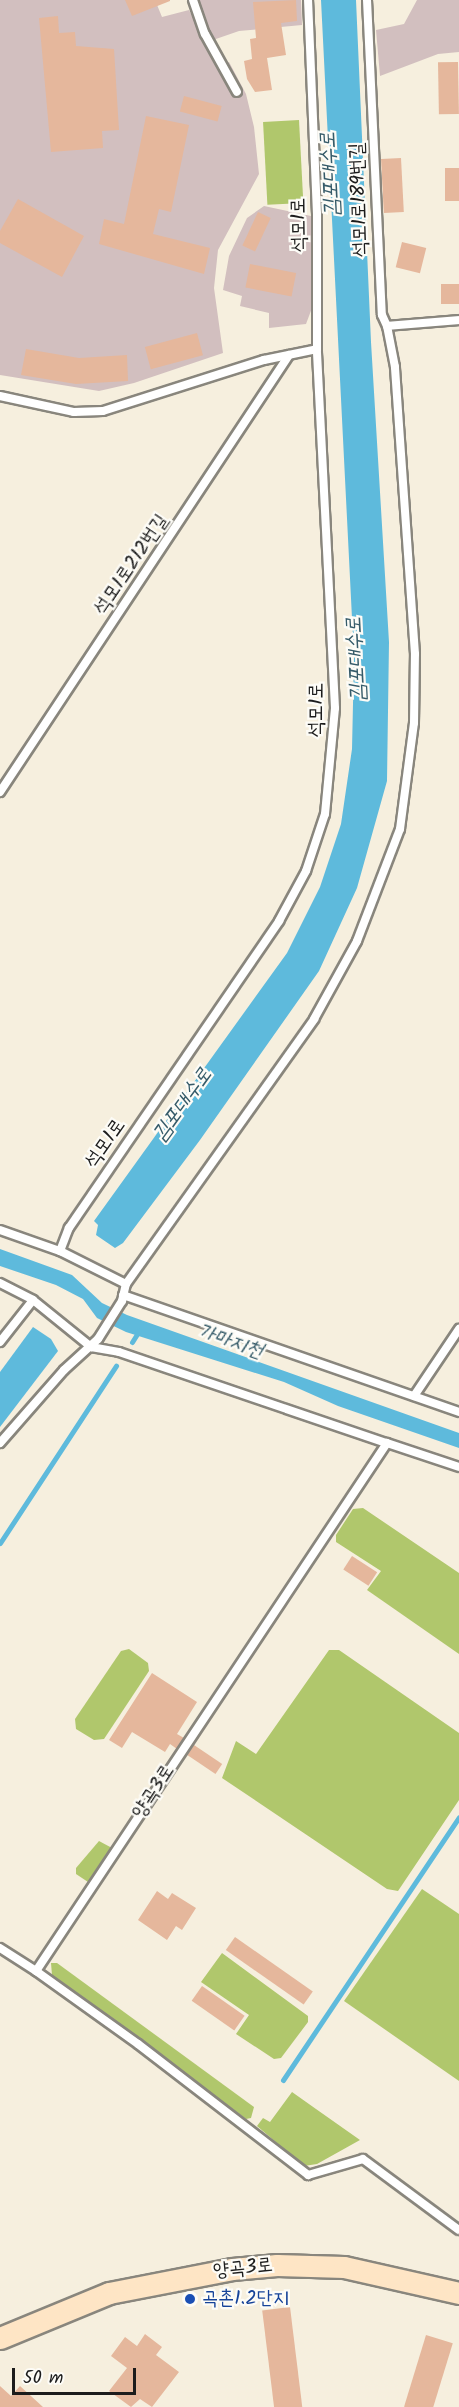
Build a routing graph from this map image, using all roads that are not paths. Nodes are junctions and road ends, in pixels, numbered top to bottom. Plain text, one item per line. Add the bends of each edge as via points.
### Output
1 (193, 0) edge
2 (308, 0) edge
3 (367, 0) edge
4 (237, 92) dead end
5 (459, 320) edge
6 (387, 326) junction
7 (317, 349) junction
8 (289, 355) junction
9 (0, 396) edge
10 (0, 792) edge
11 (0, 1230) edge
12 (60, 1251) junction
13 (0, 1283) edge
14 (126, 1284) junction
15 (122, 1298) junction
16 (33, 1300) junction
17 (459, 1329) edge
18 (0, 1342) edge
19 (91, 1347) junction
20 (414, 1396) junction
21 (459, 1412) edge
22 (0, 1443) edge
23 (387, 1443) junction
24 (459, 1467) edge
25 (0, 1948) edge
26 (36, 1971) junction
27 (459, 2230) edge
28 (459, 2293) edge
29 (0, 2338) edge

1 - 4 lane via 205,34
2 - 7 lane, 석모1로 via 317,214
3 - 6 lane, 석모1로189번길 via 379,294
5 - 6 lane
6 - 14 lane, 석모1로189번길 via 395,367 416,654 414,723 400,829 357,941 319,1010
7 - 8 lane
7 - 12 lane, 석모1로 via 335,708 331,775 319,837 279,921 77,1214
8 - 9 lane via 103,411 74,412
8 - 10 lane, 석모1로212번길
11 - 12 lane
12 - 14 lane
13 - 16 lane
14 - 15 lane
15 - 19 lane
15 - 20 lane
16 - 18 lane
16 - 19 lane
17 - 20 lane
19 - 22 lane via 64,1370
19 - 23 lane via 130,1356
20 - 21 lane
23 - 24 lane
23 - 26 lane, 양곡3로
25 - 26 lane
26 - 27 lane via 308,2175 363,2159
28 - 29 street, 양곡3로 via 344,2267 277,2265 232,2269 109,2294

